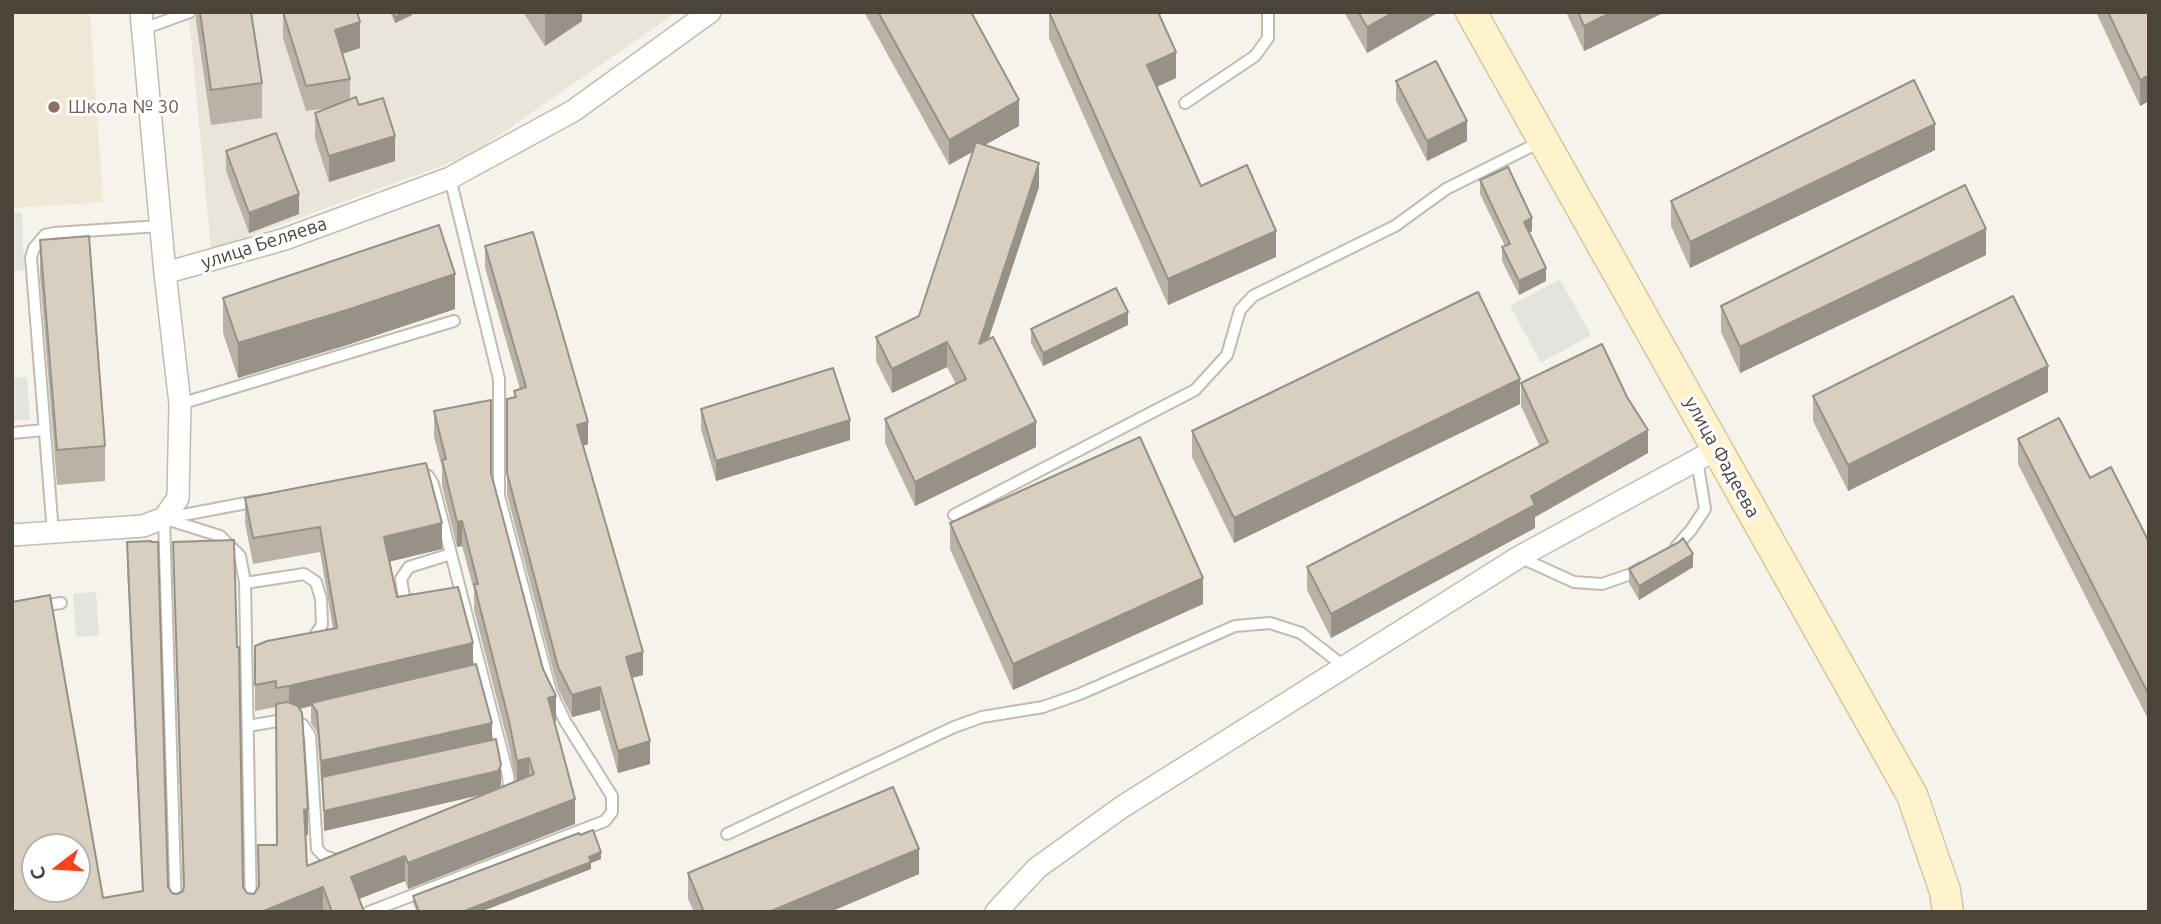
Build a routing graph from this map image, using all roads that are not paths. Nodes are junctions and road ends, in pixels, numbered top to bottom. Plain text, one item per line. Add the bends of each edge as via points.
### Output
1 (190, 12) edge
2 (710, 12) edge
3 (1268, 12) edge
4 (1471, 12) edge
5 (142, 20) edge
6 (1185, 103) dead end
7 (1542, 141) junction
8 (450, 178) junction
9 (160, 226) junction
10 (165, 274) junction
11 (454, 321) dead end
12 (180, 404) junction
13 (44, 430) junction
14 (12, 433) edge
15 (1707, 454) junction
16 (406, 475) edge
17 (272, 499) edge
18 (954, 515) dead end
19 (164, 518) junction
20 (53, 533) junction
21 (12, 535) edge
22 (451, 554) junction
23 (1664, 555) edge
24 (1519, 557) junction
25 (1653, 561) edge
26 (245, 583) junction
27 (61, 603) dead end
28 (423, 604) edge
29 (12, 610) edge
30 (296, 648) edge
31 (259, 662) edge
32 (246, 666) junction
33 (1345, 667) junction
34 (482, 675) junction
35 (469, 678) edge
36 (314, 713) edge
37 (289, 719) junction
38 (248, 726) junction
39 (502, 749) junction
40 (488, 752) edge
41 (327, 788) edge
42 (313, 791) junction
43 (489, 805) edge
44 (727, 834) dead end
45 (349, 855) edge
46 (378, 910) edge
47 (176, 912) edge
48 (251, 912) edge
49 (996, 912) edge
50 (1948, 912) edge

1 - 5 lane
2 - 8 street, улица Беляева via 573,111
3 - 6 lane via 1268,38 1255,56
4 - 7 main road, улица Фадеева
5 - 9 street
7 - 15 main road, улица Фадеева
7 - 18 lane via 1446,189 1395,226 1253,296 1240,310 1227,355 1195,390
8 - 10 street, улица Беляева via 285,239
8 - 46 lane via 499,379 499,496 551,692 612,796 612,812 605,821
9 - 10 street
9 - 13 lane via 54,233 34,248
10 - 12 street
11 - 12 lane
12 - 19 street via 178,498
13 - 14 lane
13 - 20 lane
15 - 23 lane via 1706,509 1692,530
15 - 24 street
15 - 50 main road, улица Фадеева via 1912,795
16 - 22 lane via 420,472 433,484
17 - 19 lane
19 - 20 street via 143,526
19 - 26 lane via 220,536 240,556
19 - 47 lane
20 - 21 street
22 - 28 lane via 409,566 401,579 404,597
22 - 34 lane via 456,596
24 - 25 lane via 1574,582 1602,584
24 - 33 street
26 - 30 lane via 304,574 316,582 322,625 313,640
26 - 32 lane
27 - 29 lane
31 - 32 lane
32 - 38 lane
33 - 44 lane via 1301,633 1270,623 1235,626 1080,695 954,727
33 - 49 street via 1122,807 1037,868
34 - 35 lane
34 - 39 lane
36 - 37 lane
37 - 38 lane
37 - 42 lane via 303,724 310,736
38 - 48 lane
39 - 40 lane
39 - 43 lane via 509,787 502,800
41 - 42 lane
42 - 45 lane via 317,849 336,860

